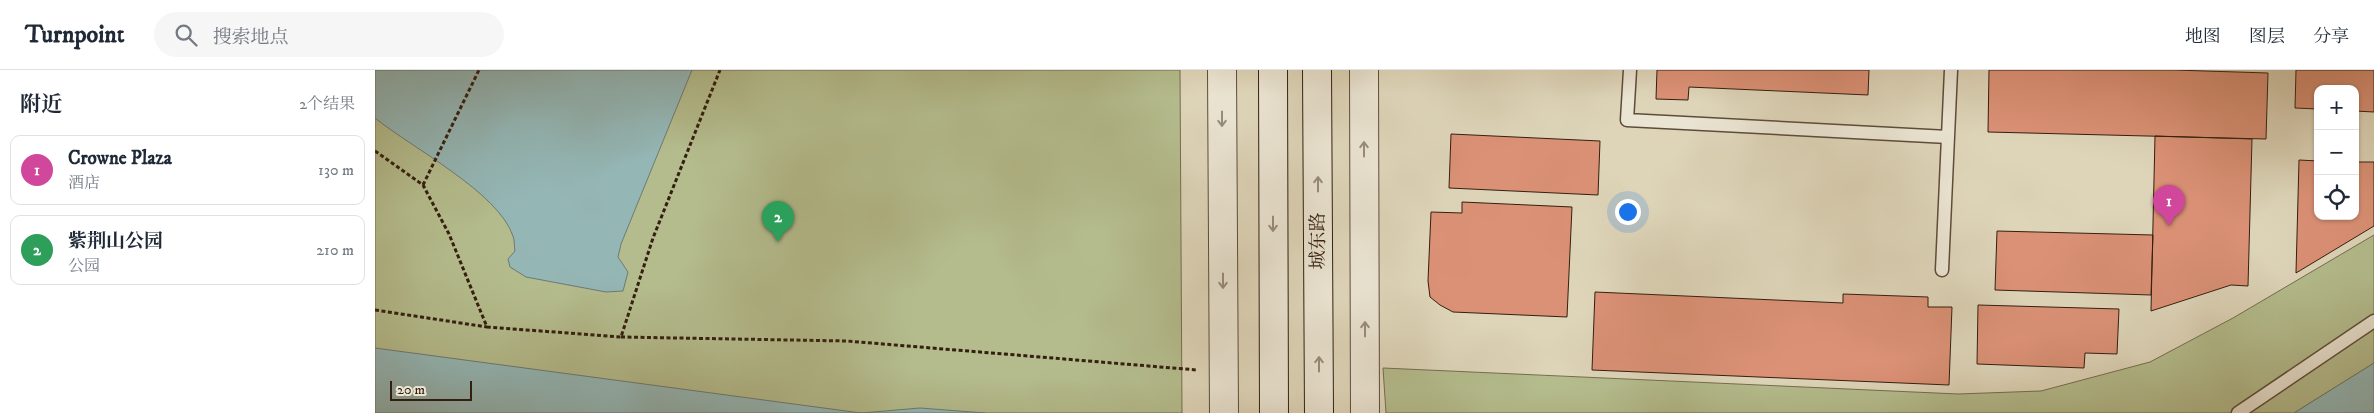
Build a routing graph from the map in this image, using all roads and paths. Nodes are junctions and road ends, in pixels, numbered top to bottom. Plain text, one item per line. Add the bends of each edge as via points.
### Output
1 (479, 70) edge
2 (720, 70) edge
3 (1221, 70) edge
4 (1273, 70) edge
5 (1317, 70) edge
6 (1364, 70) edge
7 (1630, 70) edge
8 (1951, 70) edge
9 (1948, 137) junction
10 (375, 151) edge
11 (423, 185) junction
12 (1942, 270) dead end
13 (375, 310) edge
14 (2374, 321) edge
15 (487, 327) junction
16 (621, 337) junction
17 (1224, 373) junction
18 (1224, 413) edge
19 (1274, 413) edge
20 (1319, 413) edge
21 (1365, 413) edge
22 (2238, 413) edge

1 - 11 path
2 - 16 path via 653,238
3 -> 17 street
4 -> 19 street
20 -> 5 street, 城东路
21 -> 6 street
7 - 9 lane via 1627,120
8 - 9 lane
9 - 12 lane
10 - 11 path
11 - 15 path via 449,234
13 - 15 path
14 - 22 lane
15 - 16 path
16 - 17 path via 847,341
17 - 18 street

